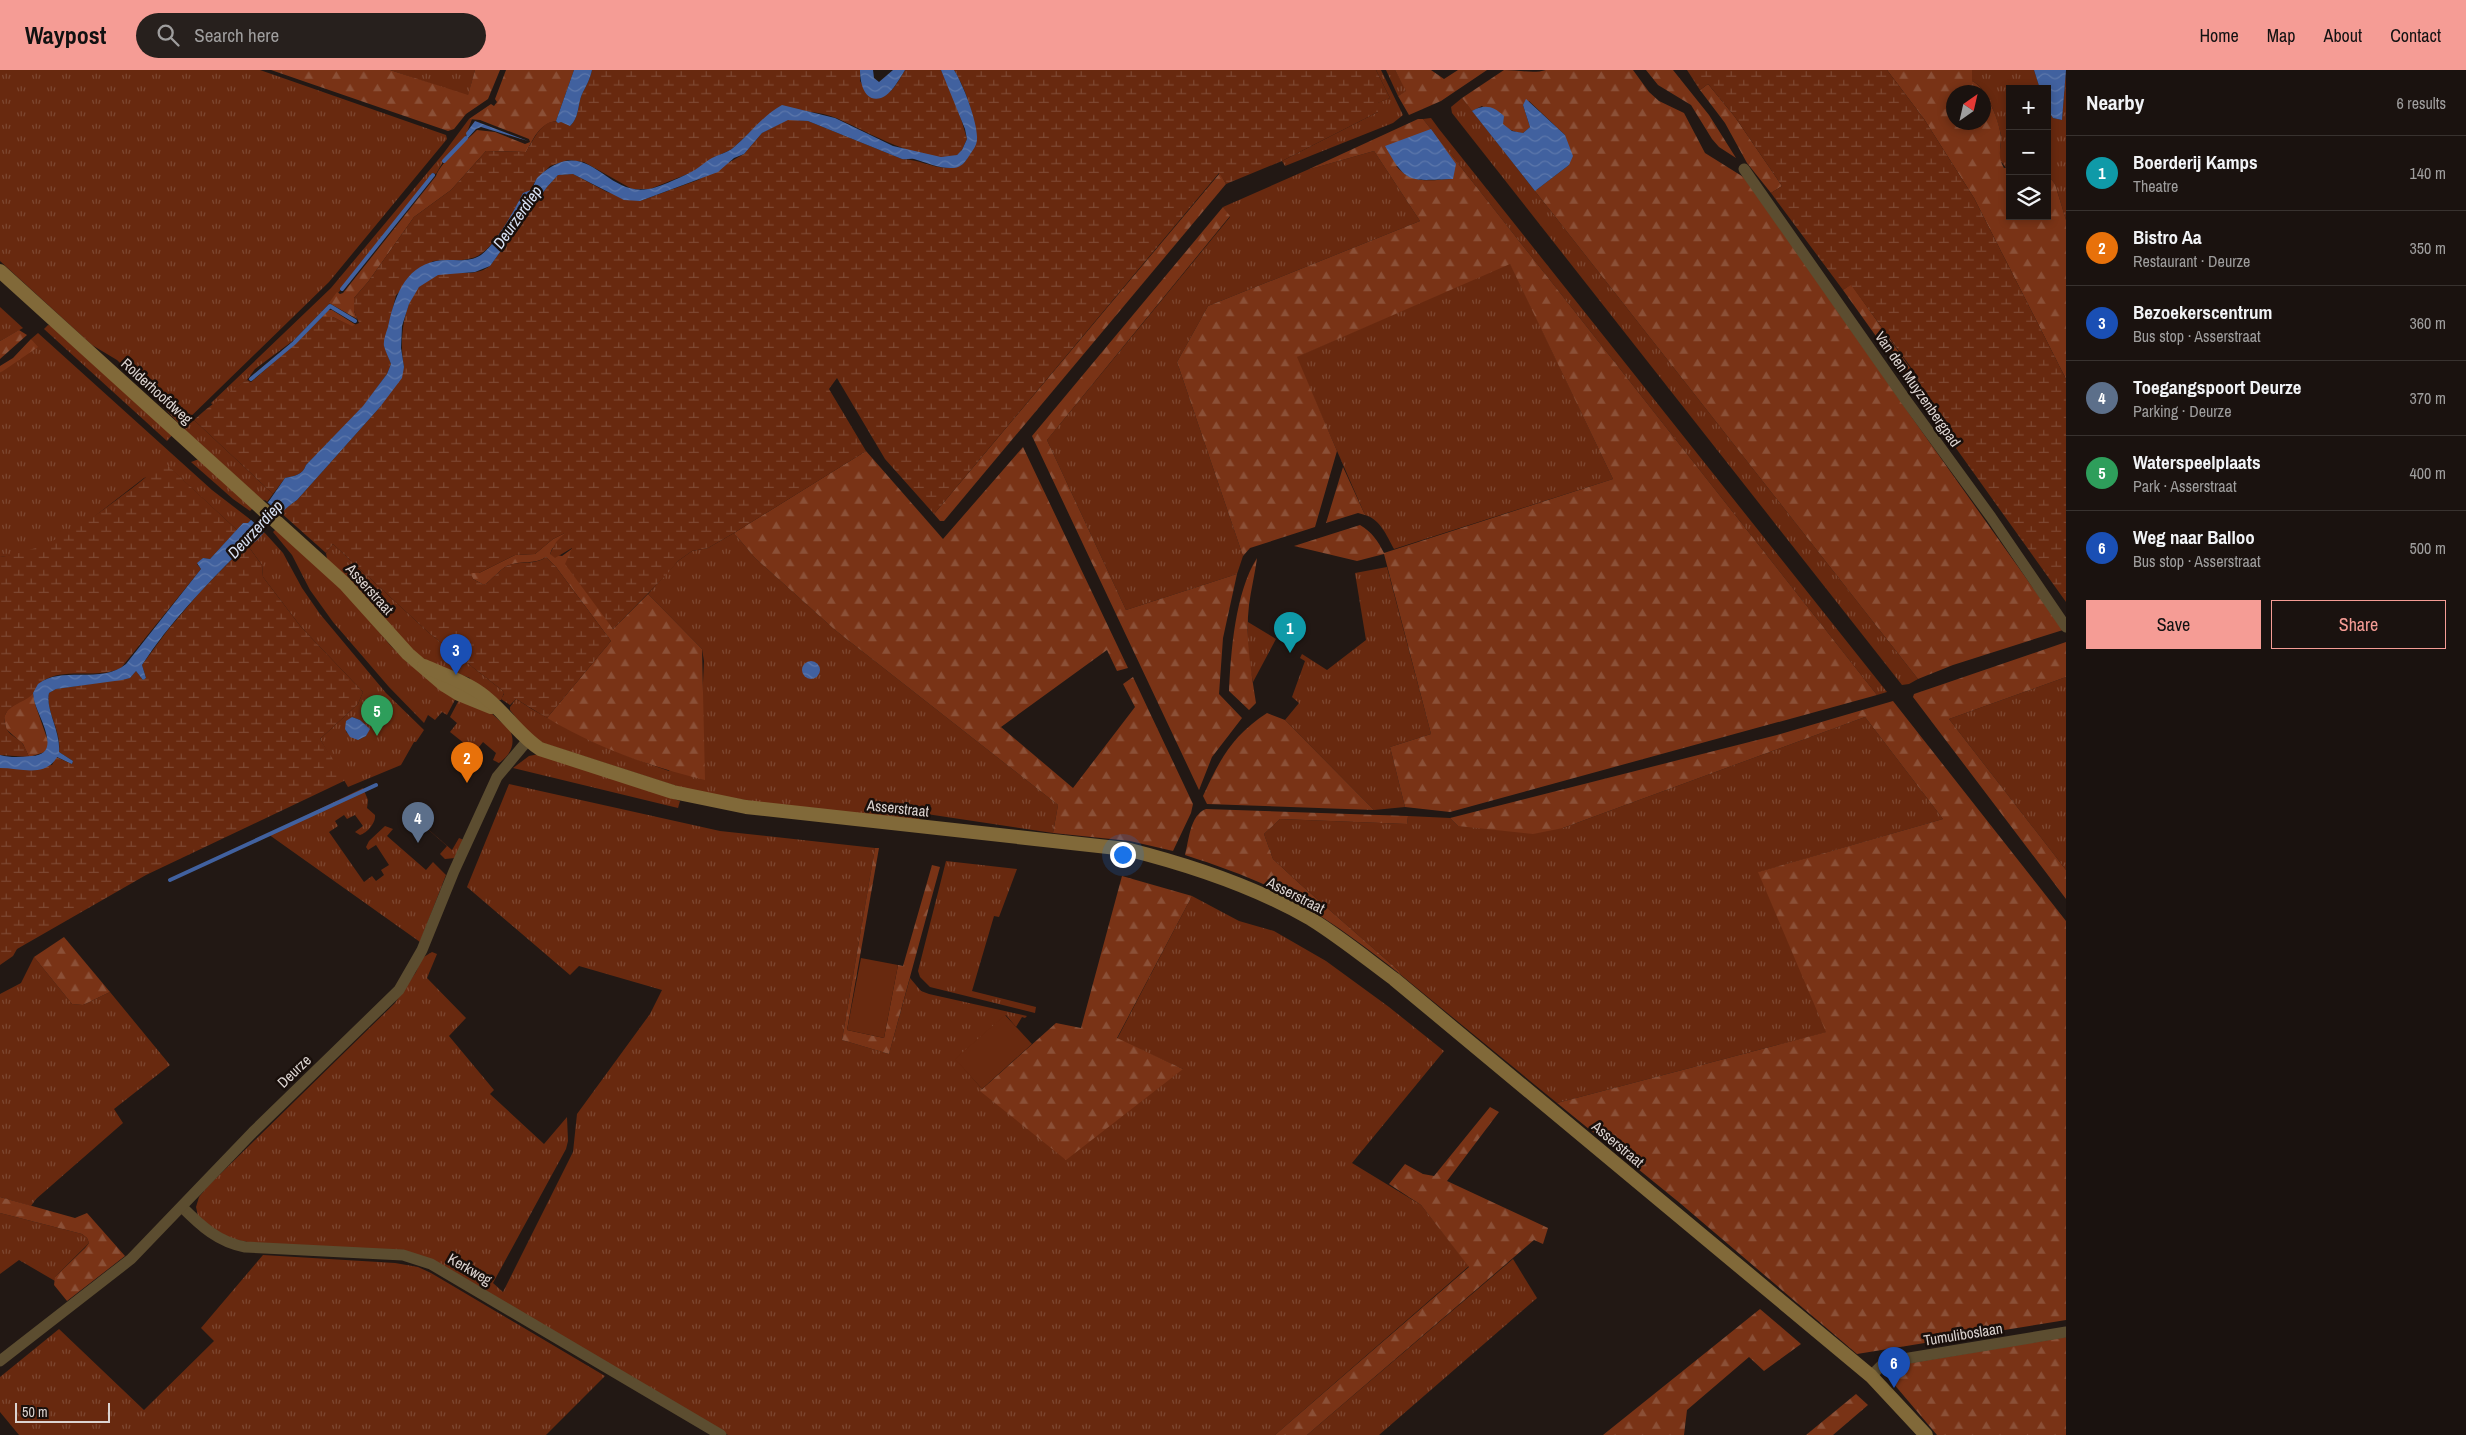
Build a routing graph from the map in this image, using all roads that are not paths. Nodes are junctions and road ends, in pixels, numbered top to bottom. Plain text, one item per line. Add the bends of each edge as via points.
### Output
1 (1744, 169) dead end
2 (0, 271) edge
3 (292, 535) joint
4 (2066, 627) edge
5 (528, 741) junction
6 (182, 1207) junction
7 (2066, 1332) edge
8 (0, 1361) edge
9 (1871, 1376) junction
10 (721, 1435) edge
11 (1926, 1435) edge

1 - 4 street, Van den Muyzenbergpad
2 - 3 main road, Rolderhoofdweg
3 - 5 main road, Asserstraat via 346,584 392,638 443,684 499,710
5 - 6 street, Deurze via 497,777 422,950 399,990
5 - 9 main road, Asserstraat via 540,749 673,792 746,807 1126,849 1174,861 1282,904 1325,929 1394,979
6 - 8 street, Deurze via 131,1259
6 - 10 street, Kerkweg via 209,1233 245,1247 403,1255 431,1264
7 - 9 street, Tumuliboslaan via 1891,1361
9 - 11 main road, Asserstraat

